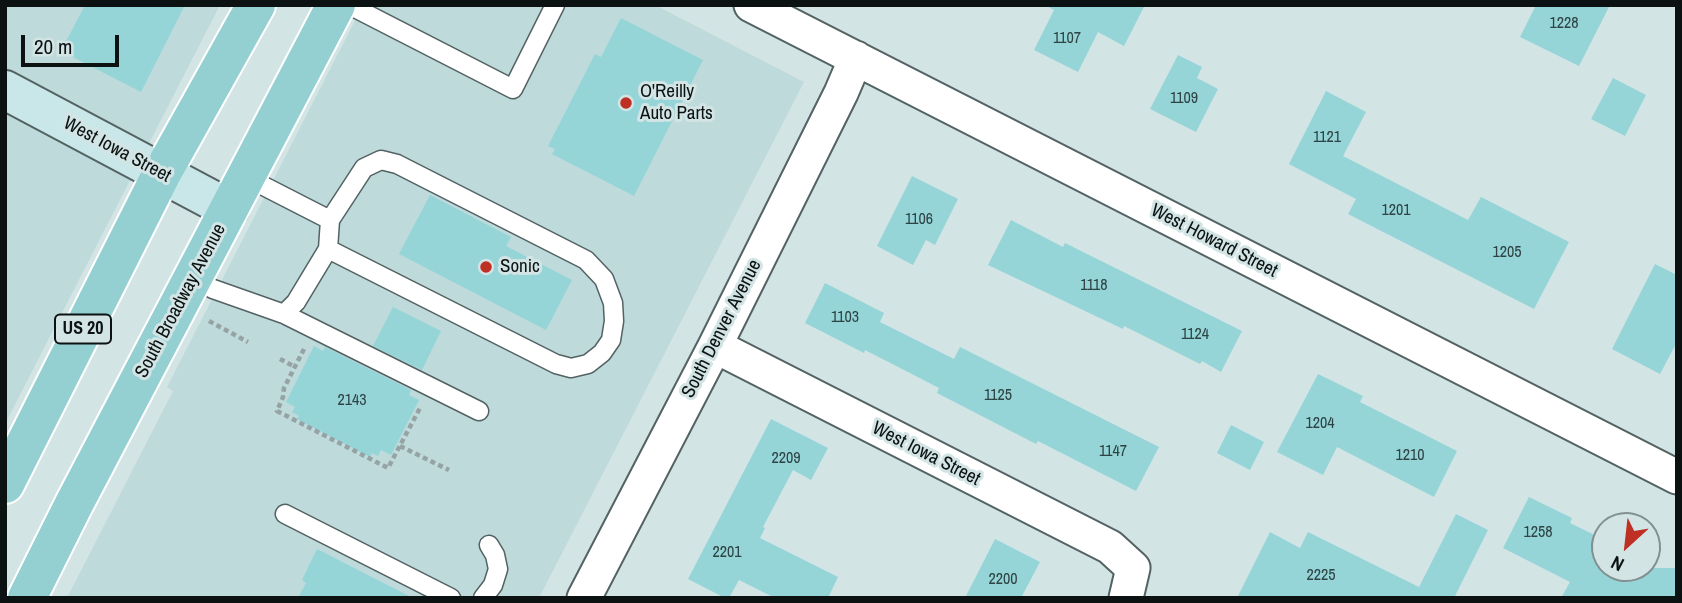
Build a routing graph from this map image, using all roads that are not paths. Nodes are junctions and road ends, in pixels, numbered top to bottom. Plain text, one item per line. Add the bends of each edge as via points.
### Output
1 (256, 5) edge
2 (336, 5) edge
3 (349, 5) edge
4 (555, 5) edge
5 (751, 5) edge
6 (856, 58) junction
7 (5, 90) edge
8 (162, 173) junction
9 (238, 193) junction
10 (330, 220) junction
11 (328, 249) junction
12 (193, 279) junction
13 (284, 314) junction
14 (715, 346) junction
15 (479, 411) dead end
16 (1677, 478) edge
17 (5, 484) edge
18 (285, 514) dead end
19 (489, 545) dead end
20 (1130, 583) edge
21 (27, 598) edge
22 (451, 598) edge
23 (483, 598) edge
24 (584, 598) edge

1 - 8 main road, US 20
2 - 9 main road, South Broadway Avenue
3 - 4 lane via 513,89
5 - 6 street, West Howard Street
6 - 14 street, South Denver Avenue
6 - 16 street, West Howard Street
7 - 8 street, West Iowa Street
8 - 9 street, West Iowa Street
8 - 17 main road, US 20
9 - 10 lane
9 - 12 main road, South Broadway Avenue
10 - 11 lane
10 - 11 lane via 364,168 381,160 397,164 586,260 604,279 613,303 611,340 588,365 571,368 556,364
11 - 13 lane
12 - 13 lane
12 - 21 main road, South Broadway Avenue
13 - 15 lane
14 - 20 street, West Iowa Street via 1110,547
14 - 24 street, South Denver Avenue
18 - 22 lane
19 - 23 lane via 498,569

